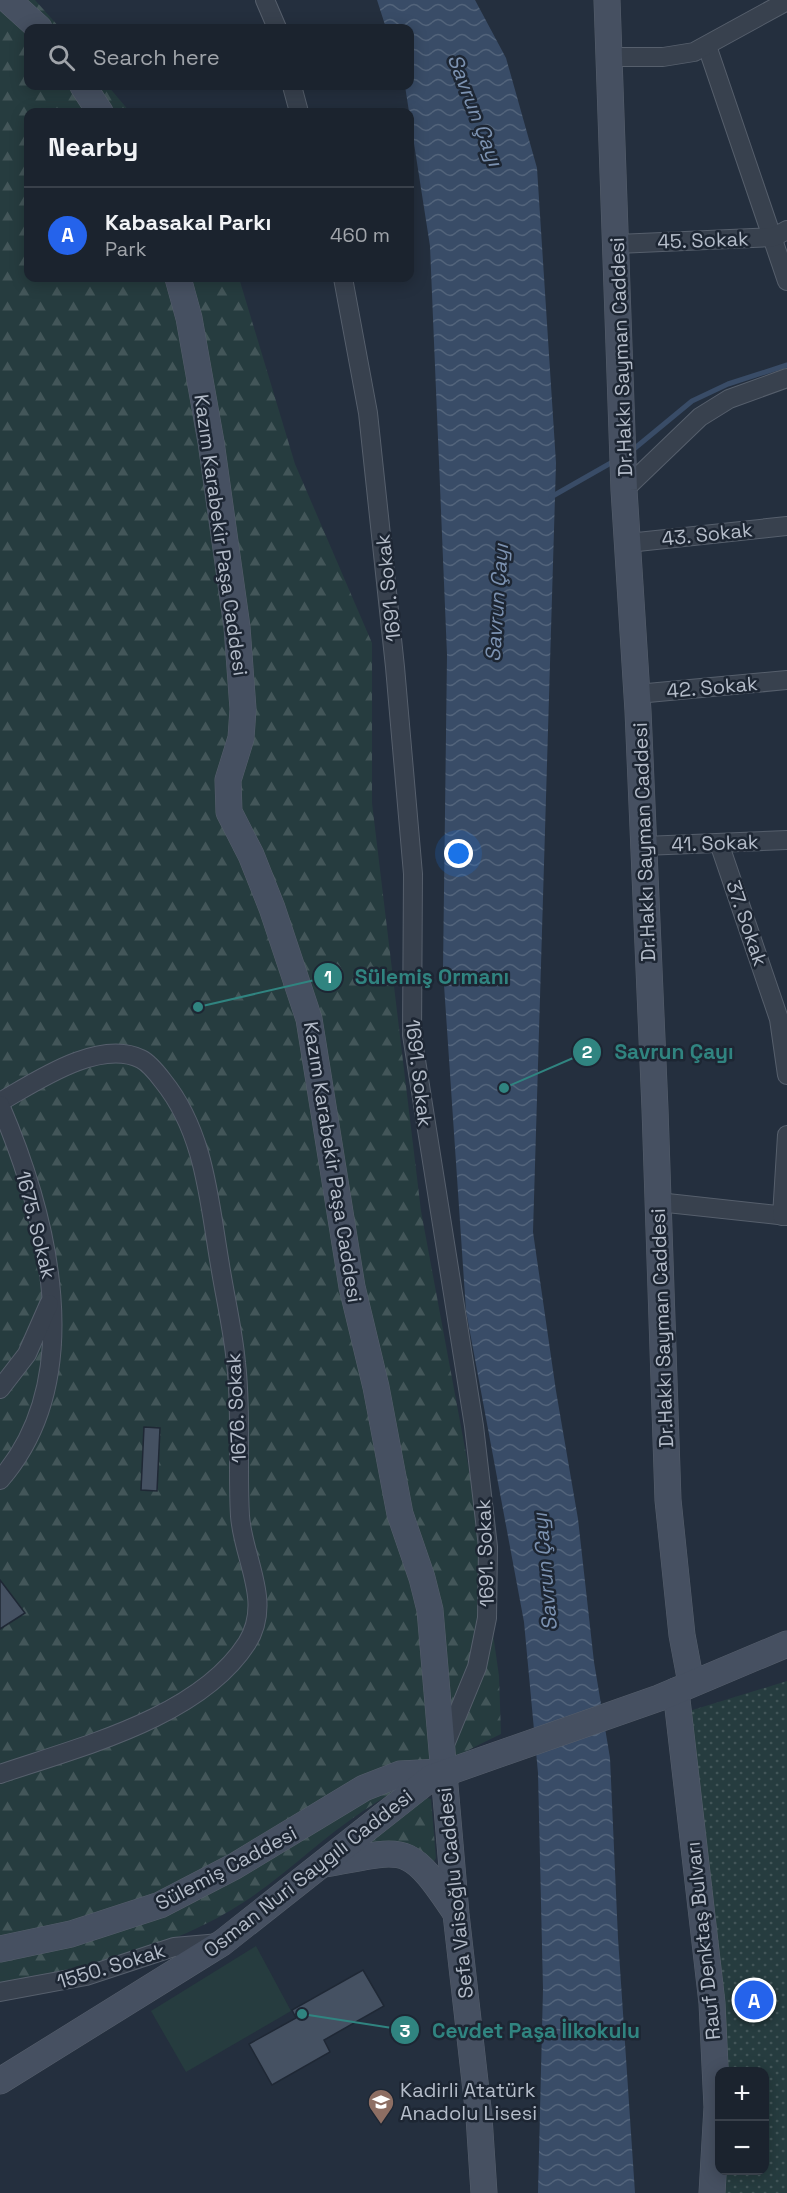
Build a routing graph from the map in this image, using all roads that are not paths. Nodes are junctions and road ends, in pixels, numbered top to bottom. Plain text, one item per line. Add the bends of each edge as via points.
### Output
1 (8, 0) edge
2 (265, 0) edge
3 (607, 0) edge
4 (787, 1) edge
5 (35, 24) edge
6 (275, 24) edge
7 (707, 46) junction
8 (610, 57) junction
9 (86, 90) edge
10 (293, 90) edge
11 (97, 108) edge
12 (297, 108) edge
13 (781, 234) edge
14 (617, 244) junction
15 (787, 281) edge
16 (179, 282) edge
17 (344, 282) edge
18 (787, 378) edge
19 (624, 490) junction
20 (787, 526) edge
21 (628, 543) junction
22 (787, 680) edge
23 (637, 694) junction
24 (787, 840) edge
25 (719, 843) junction
26 (644, 846) junction
27 (787, 1075) edge
28 (0, 1104) edge
29 (787, 1135) edge
30 (658, 1202) junction
31 (785, 1216) edge
32 (53, 1294) junction
33 (0, 1389) edge
34 (0, 1480) edge
35 (787, 1644) edge
36 (675, 1690) junction
37 (450, 1763) junction
38 (0, 1774) edge
39 (325, 1864) junction
40 (456, 1914) junction
41 (222, 1943) junction
42 (0, 1949) edge
43 (0, 1992) edge
44 (0, 2081) edge
45 (484, 2193) edge
46 (712, 2193) edge

1 - 5 street
2 - 6 street
3 - 8 street, Dr.Hakkı Sayman Caddesi
4 - 7 street
7 - 8 street via 679,56
7 - 13 street
8 - 14 street, Dr.Hakkı Sayman Caddesi
9 - 11 street
10 - 12 street
13 - 14 street, 45. Sokak
13 - 15 street
14 - 19 street, Dr.Hakkı Sayman Caddesi
16 - 37 street, Kazım Karabekir Paşa Caddesi via 212,442 237,627 243,709 241,738 228,780 230,812 272,908 309,1019 352,1287 379,1398 400,1514 430,1610
17 - 37 street, 1691. Sokak via 368,413 396,679 413,874 412,1035 472,1414 488,1547 487,1618
18 - 19 street via 729,399 700,417
19 - 21 street, Dr.Hakkı Sayman Caddesi
20 - 21 street, 43. Sokak
21 - 23 street, Dr.Hakkı Sayman Caddesi
22 - 23 street, 42. Sokak
23 - 26 street, Dr.Hakkı Sayman Caddesi
24 - 25 street, 41. Sokak
25 - 26 street, 41. Sokak
25 - 27 street, 37. Sokak via 779,1019
26 - 30 street, Dr.Hakkı Sayman Caddesi
28 - 32 street, 1675. Sokak via 39,1224
28 - 38 street, 1676. Sokak via 66,1066 119,1054 142,1060 157,1073 183,1109 203,1169 237,1365 240,1516 258,1601 254,1631 246,1645 190,1697 136,1726
29 - 31 street
30 - 31 street
30 - 36 street, Dr.Hakkı Sayman Caddesi via 668,1500 681,1625
32 - 33 street via 27,1354
32 - 34 street, 1675. Sokak via 51,1353 43,1401 22,1448
35 - 36 street
36 - 37 street
36 - 46 street, Rauf Denktaş Bulvarı via 712,2003 717,2107
37 - 39 street, Osman Nuri Saygılı Caddesi
37 - 40 street, Sefa Vaisoğlu Caddesi
37 - 42 street, Sülemiş Caddesi via 400,1774 364,1788 235,1866 160,1905 71,1934
39 - 40 street via 389,1853 405,1855 419,1863
39 - 41 street, Osman Nuri Saygılı Caddesi
40 - 45 street, Sefa Vaisoğlu Caddesi via 476,2078
41 - 43 street, 1550. Sokak via 174,1947 78,1978
41 - 44 street, Osman Nuri Saygılı Caddesi

